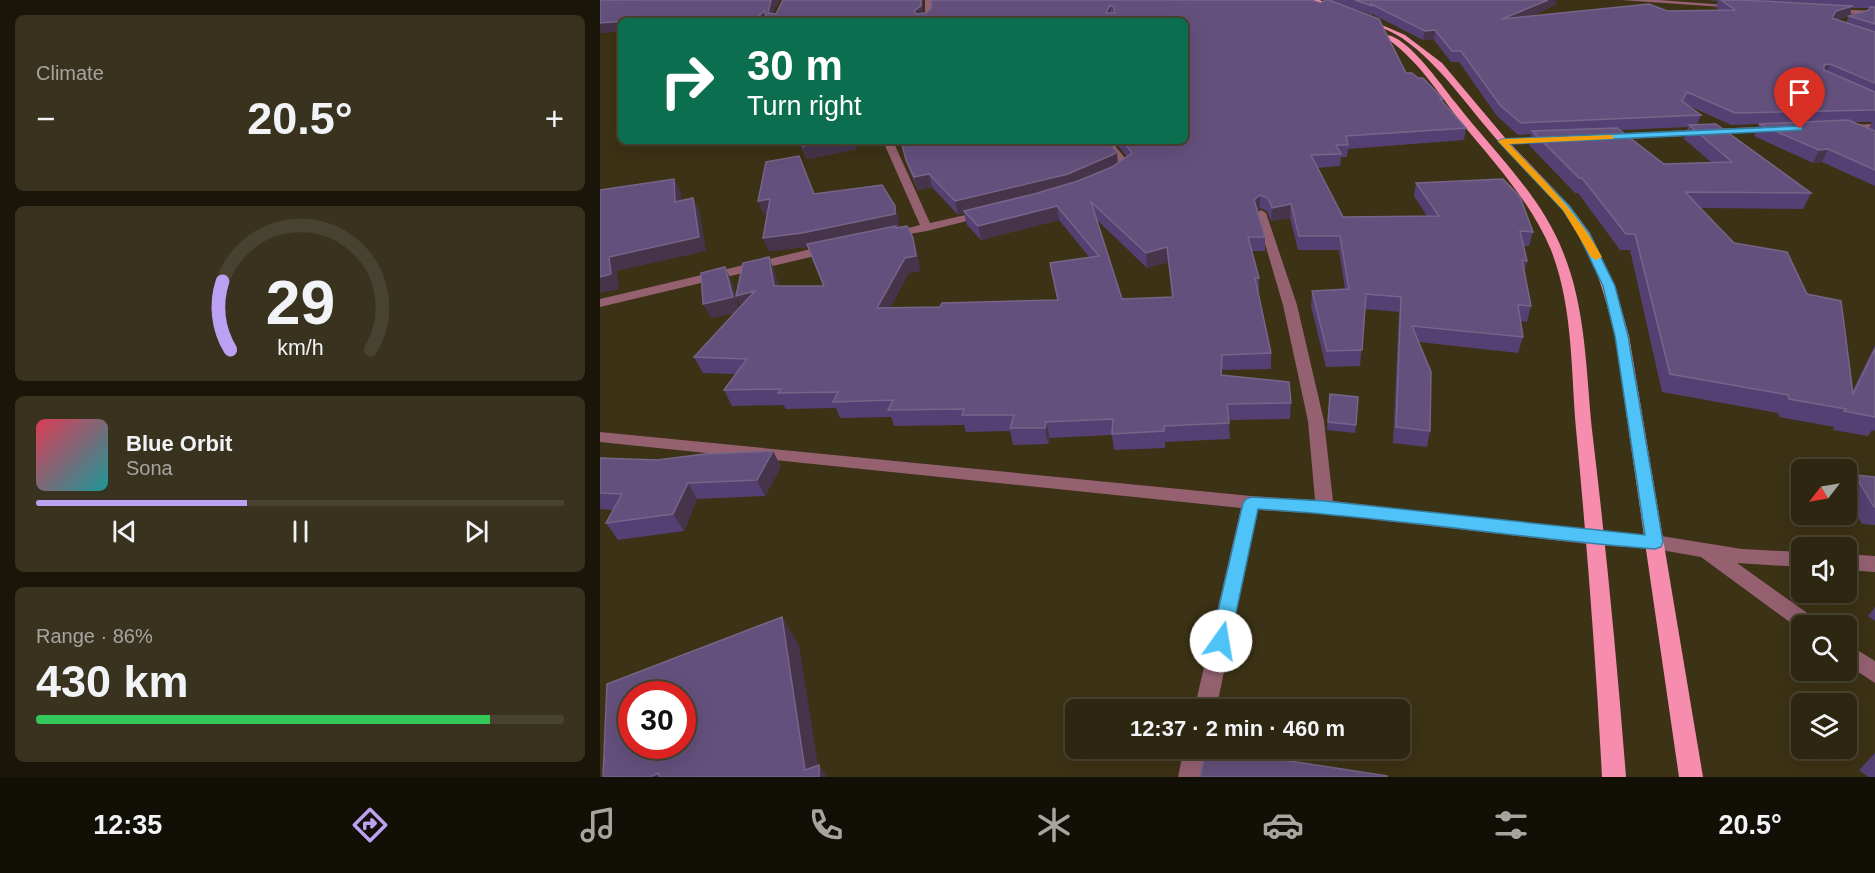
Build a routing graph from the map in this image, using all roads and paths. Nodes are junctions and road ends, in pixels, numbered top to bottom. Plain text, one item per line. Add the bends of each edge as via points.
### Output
1 (928, 0) edge
2 (1624, 0) edge
3 (1305, 1) edge
4 (1740, 6) edge
5 (1824, 10) edge
6 (1874, 13) edge
7 (928, 18) edge
8 (1844, 22) edge
9 (1875, 127) edge
10 (1829, 128) edge
11 (1840, 128) junction
12 (1784, 129) edge
13 (1601, 137) edge
14 (1866, 138) edge
15 (1557, 139) edge
16 (1503, 141) junction
17 (889, 144) edge
18 (1110, 144) edge
19 (1111, 176) edge
20 (996, 211) edge
21 (1261, 213) dead end
22 (927, 228) junction
23 (881, 238) edge
24 (846, 246) edge
25 (600, 303) edge
26 (600, 437) edge
27 (1251, 503) junction
28 (1325, 507) junction
29 (1596, 538) junction
30 (1655, 542) junction
31 (1706, 550) junction
32 (1791, 559) edge
33 (1857, 563) edge
34 (1875, 564) edge
35 (1795, 615) edge
36 (1857, 660) edge
37 (1875, 673) edge
38 (1207, 699) edge
39 (1194, 759) edge
40 (1190, 777) edge
41 (1614, 777) edge
42 (1691, 777) edge

1 - 7 street
2 - 4 street
3 - 16 main road via 1380,24 1416,44 1439,65
3 - 29 main road via 1396,41 1426,72 1523,195 1557,249 1571,305
5 - 6 street
6 - 8 street
9 - 11 street
10 - 11 street
11 - 14 street
12 - 13 street
15 - 16 street
16 - 30 main road via 1566,208 1584,233 1609,286 1622,336
17 - 22 street
18 - 19 street via 1126,165
20 - 22 street
21 - 28 street via 1290,305 1316,421
22 - 23 street
24 - 25 street
26 - 27 street
27 - 28 street
27 - 38 street
28 - 29 street
29 - 30 street
29 - 41 main road
30 - 31 street
30 - 42 main road
31 - 32 street
31 - 35 street
33 - 34 street
36 - 37 street
39 - 40 street

